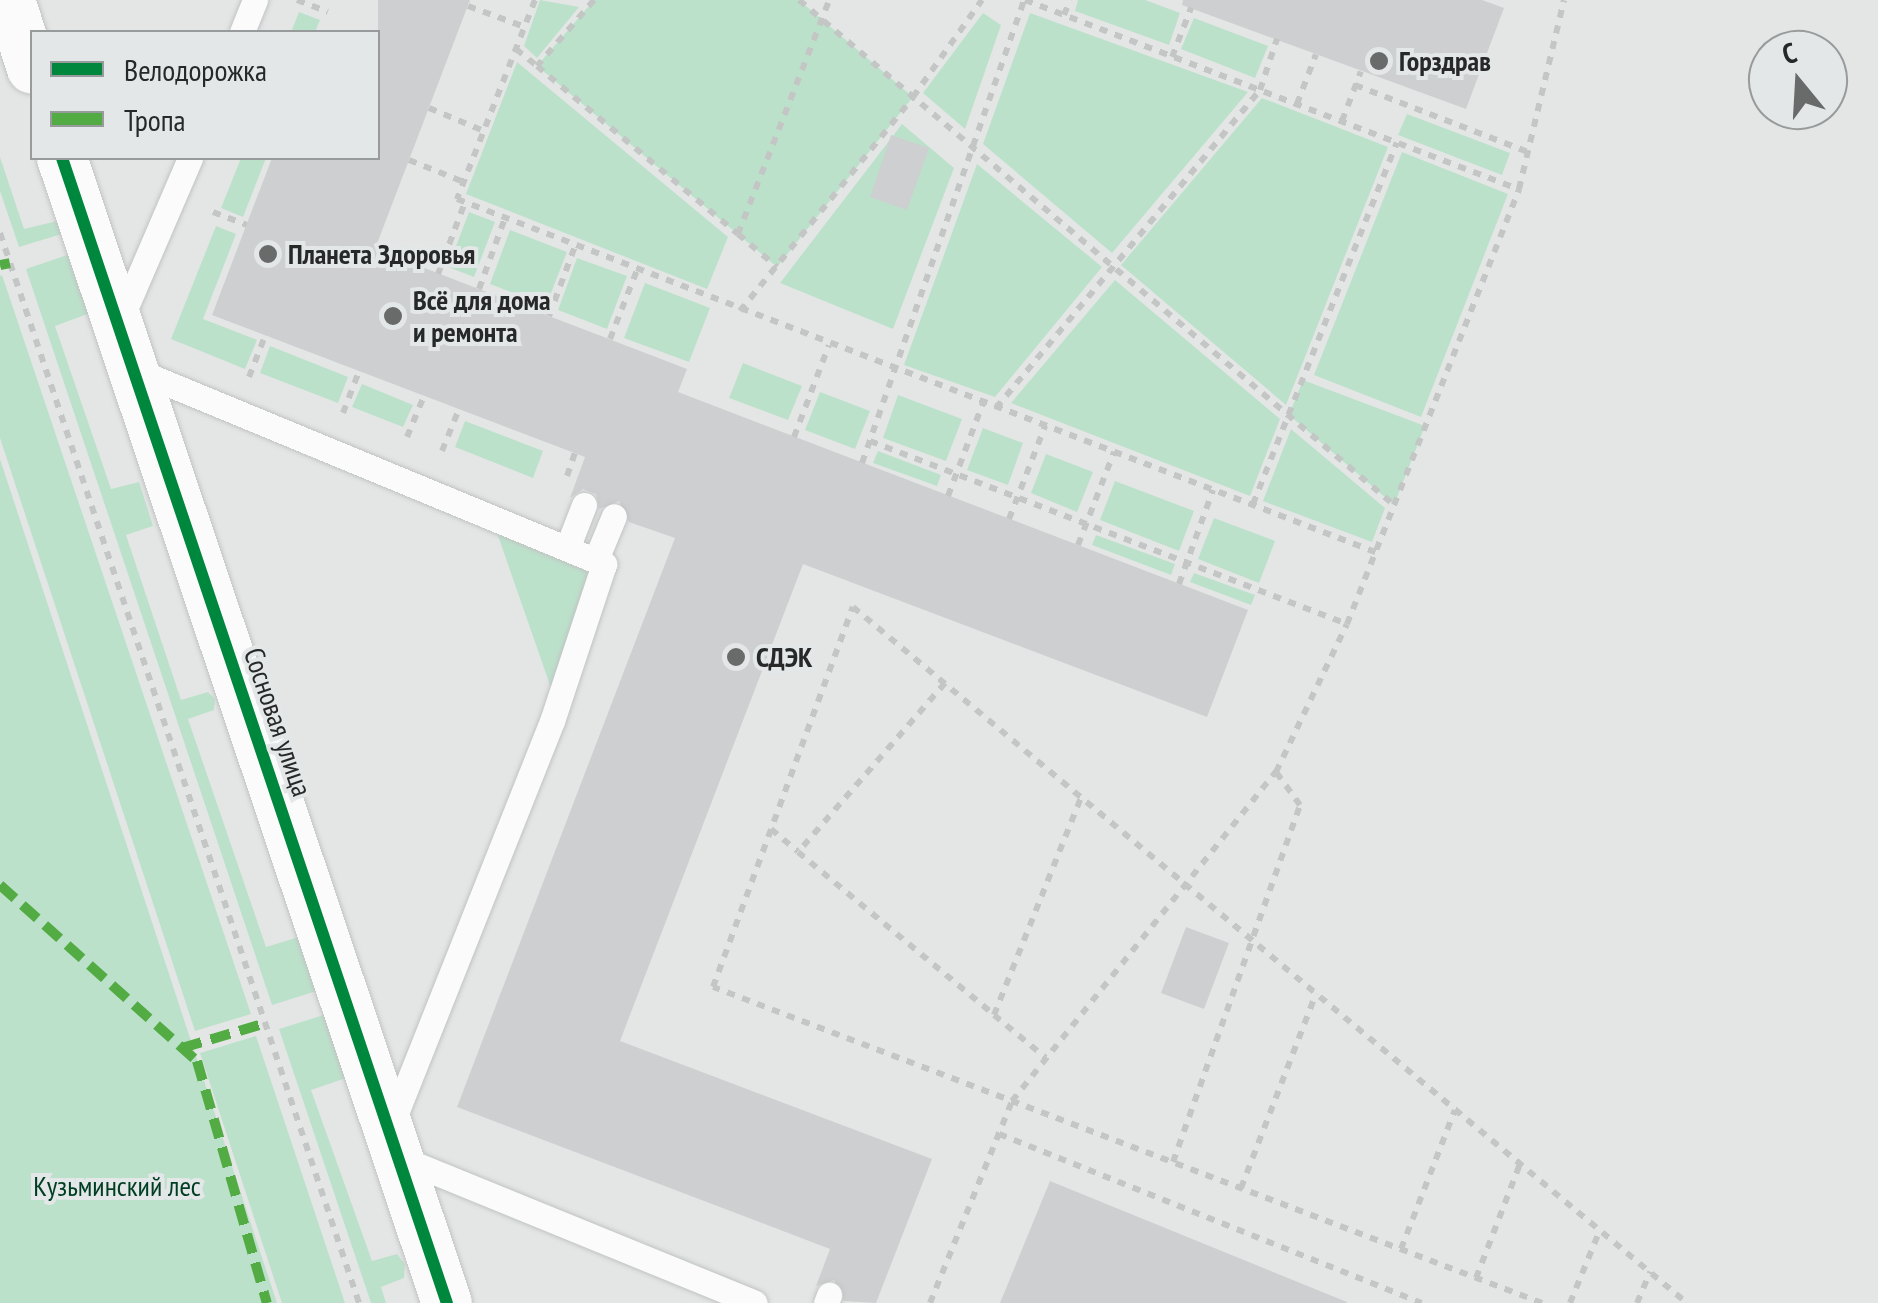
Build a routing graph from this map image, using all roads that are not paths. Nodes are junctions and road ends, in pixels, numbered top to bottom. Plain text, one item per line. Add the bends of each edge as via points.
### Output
1 (10, 0) edge
2 (255, 0) edge
3 (243, 30) edge
4 (30, 63) edge
5 (63, 160) edge
6 (189, 160) edge
7 (124, 348) junction
8 (584, 504) dead end
9 (614, 516) dead end
10 (568, 546) junction
11 (598, 556) junction
12 (395, 1143) junction
13 (447, 1303) edge
14 (755, 1303) edge

1 - 4 street
2 - 3 lane
5 - 7 street, Сосновая улица
6 - 7 lane
7 - 10 lane
7 - 12 street, Сосновая улица
8 - 10 lane
9 - 11 lane
10 - 11 lane
11 - 12 lane via 604,577 592,613
12 - 13 street, Сосновая улица
12 - 14 lane

